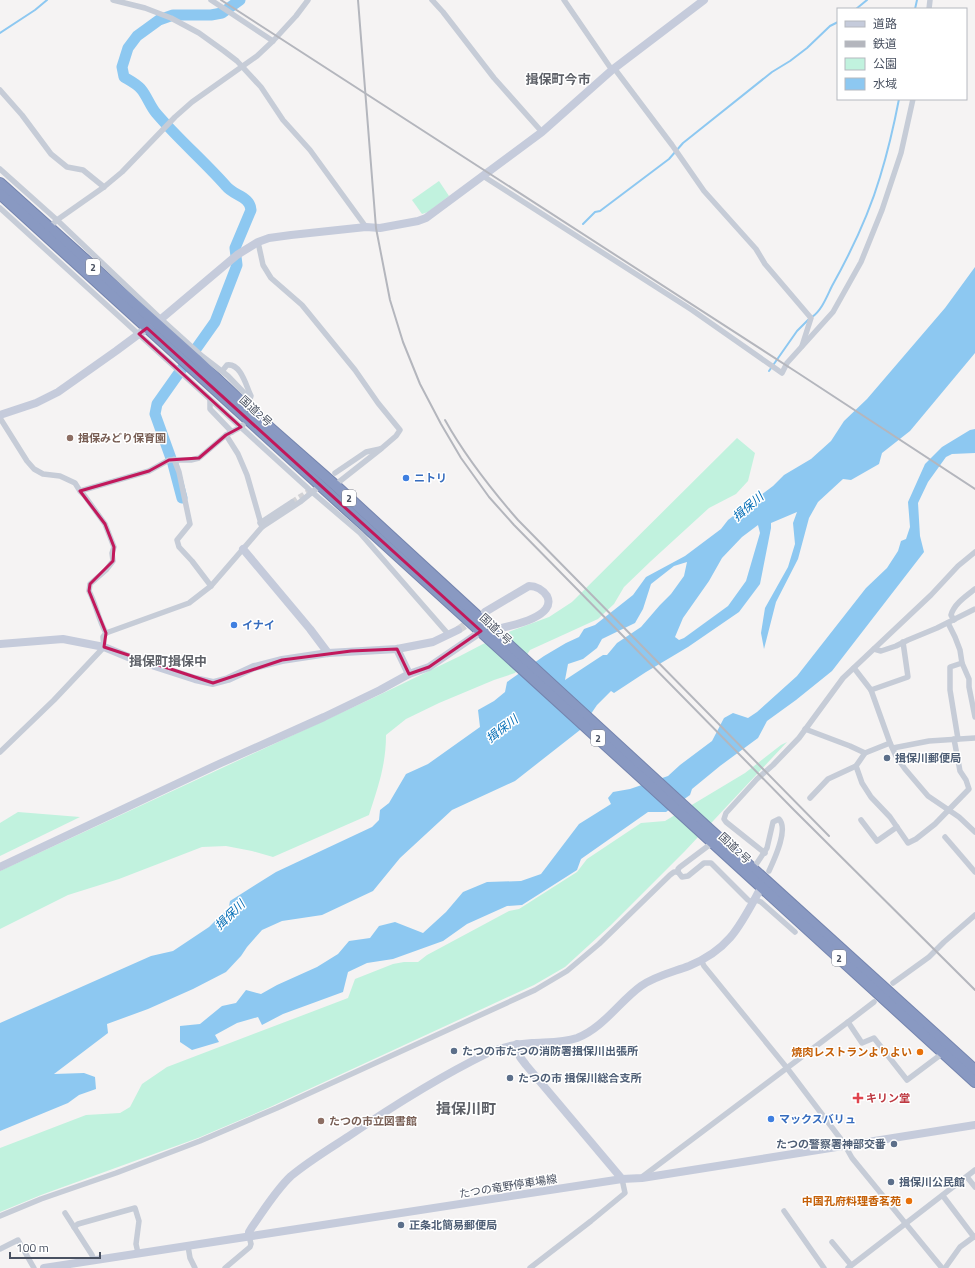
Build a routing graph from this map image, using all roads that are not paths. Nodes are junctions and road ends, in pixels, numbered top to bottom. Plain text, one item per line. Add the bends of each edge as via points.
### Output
1 (112, 0) edge
2 (211, 0) edge
3 (308, 0) edge
4 (432, 0) edge
5 (564, 0) edge
6 (704, 0) edge
7 (273, 41) junction
8 (242, 66) junction
9 (613, 69) junction
10 (0, 90) edge
11 (913, 100) edge
12 (542, 132) junction
13 (0, 169) edge
14 (483, 176) junction
15 (0, 183) edge
16 (104, 187) junction
17 (0, 194) edge
18 (0, 208) edge
19 (53, 224) junction
20 (366, 227) junction
21 (258, 242) junction
22 (154, 323) junction
23 (139, 334) junction
24 (801, 348) junction
25 (186, 351) junction
26 (193, 364) junction
27 (223, 370) dead end
28 (210, 401) dead end
29 (248, 403) junction
30 (0, 416) edge
31 (244, 424) junction
32 (229, 433) junction
33 (382, 448) junction
34 (174, 459) junction
35 (335, 473) dead end
36 (321, 485) junction
37 (335, 485) junction
38 (80, 491) junction
39 (312, 492) junction
40 (292, 502) tunnel mouth
41 (261, 525) junction
42 (243, 549) junction
43 (975, 552) edge
44 (211, 586) junction
45 (975, 589) edge
46 (975, 609) edge
47 (485, 612) dead end
48 (951, 621) junction
49 (458, 630) tunnel mouth
50 (493, 630) junction
51 (481, 631) junction
52 (106, 633) junction
53 (449, 635) junction
54 (497, 640) junction
55 (903, 642) junction
56 (0, 644) edge
57 (104, 647) junction
58 (397, 649) junction
59 (874, 649) junction
60 (328, 653) junction
61 (962, 663) junction
62 (854, 668) junction
63 (409, 674) junction
64 (871, 690) junction
65 (975, 717) edge
66 (805, 729) junction
67 (975, 738) edge
68 (956, 739) junction
69 (891, 746) junction
70 (0, 752) edge
71 (865, 753) junction
72 (856, 766) junction
73 (810, 798) dead end
74 (949, 810) junction
75 (861, 820) dead end
76 (896, 827) junction
77 (705, 831) junction
78 (975, 832) edge
79 (945, 837) dead end
80 (712, 843) junction
81 (765, 853) junction
82 (0, 866) edge
83 (753, 868) junction
84 (974, 868) edge
85 (769, 871) dead end
86 (678, 872) junction
87 (755, 898) junction
88 (975, 916) edge
89 (795, 932) dead end
90 (701, 960) junction
91 (893, 983) dead end
92 (874, 1002) dead end
93 (848, 1022) junction
94 (517, 1044) junction
95 (943, 1053) junction
96 (788, 1068) junction
97 (975, 1070) edge
98 (975, 1082) edge
99 (975, 1125) edge
100 (845, 1146) junction
101 (975, 1170) edge
102 (967, 1177) junction
103 (642, 1178) junction
104 (622, 1179) junction
105 (975, 1187) edge
106 (943, 1196) junction
107 (784, 1211) dead end
108 (65, 1213) dead end
109 (0, 1216) edge
110 (906, 1224) junction
111 (74, 1227) junction
112 (249, 1236) junction
113 (975, 1236) edge
114 (832, 1242) dead end
115 (188, 1246) junction
116 (0, 1249) edge
117 (138, 1253) junction
118 (94, 1260) junction
119 (71, 1266) edge
120 (850, 1267) edge
121 (34, 1268) edge
122 (44, 1268) edge
123 (195, 1268) edge
124 (224, 1268) edge
125 (530, 1268) edge
126 (824, 1268) edge
127 (942, 1268) edge
128 (946, 1268) edge

1 - 8 street via 168,16 199,33
2 - 7 street
3 - 7 street
4 - 12 street via 494,78
5 - 9 street
6 - 9 street
7 - 8 street
8 - 16 street via 192,102
8 - 20 street via 261,87 283,120 310,150
9 - 12 street
9 - 24 street via 704,191 756,249 764,264 811,318
10 - 16 street via 51,154 67,167 83,170
11 - 24 street via 899,160 861,262 833,312
12 - 14 street
13 - 19 street
14 - 20 street via 422,220 380,228
14 - 24 street via 692,310 782,373 787,363
15 - 19 highway, 国道2号 / 2
16 - 19 street
17 - 22 highway, 国道2号 / 2
18 - 23 street
19 - 22 highway, 国道2号 / 2
20 - 21 street via 269,238
21 - 22 street via 237,255
21 - 33 street via 263,265 271,278 302,305 400,430
22 - 23 street
22 - 25 highway, 国道2号 / 2
22 - 25 street
23 - 26 street via 178,369
23 - 30 street via 58,392
25 - 26 highway, 国道2号 / 2
25 - 26 street
26 - 29 highway, 国道2号 / 2
26 - 31 highway, 国道2号 / 2
27 - 29 street via 227,364 231,364 240,372 251,396
28 - 32 street via 210,408
29 - 37 highway, 国道2号 / 2
30 - 38 street via 34,469 75,483
31 - 32 street
31 - 36 highway, 国道2号 / 2
31 - 39 street
32 - 34 street via 199,458
32 - 41 street via 247,475
33 - 35 street via 366,452
33 - 37 street
34 - 38 street via 149,471
34 - 44 street via 190,524 177,540 179,547
36 - 39 street
36 - 51 highway, 国道2号 / 2
37 - 50 highway, 国道2号 / 2
38 - 52 street via 105,524 114,547 113,560 90,584 89,591
39 - 41 street
39 - 53 street via 360,533
40 - 41 street
41 - 42 street
42 - 44 street
42 - 60 street
43 - 59 street
44 - 52 street via 189,603
45 - 48 street via 963,597 952,610
46 - 48 street
47 - 50 street via 529,586 541,590 546,595 548,601 543,613
48 - 55 street
48 - 61 street
49 - 53 street
50 - 54 highway, 国道2号 / 2
51 - 54 highway, 国道2号 / 2
51 - 63 street via 429,667
52 - 57 street via 103,637
53 - 58 street via 433,642
54 - 77 highway, 国道2号 / 2
55 - 59 street via 882,651
55 - 64 street via 908,677
56 - 57 street via 64,639
57 - 60 street via 189,678 213,683 254,667
57 - 70 street
58 - 60 street
58 - 63 street
59 - 62 street
61 - 65 street via 969,679
61 - 68 street via 950,667
62 - 64 street
62 - 66 street via 843,678
63 - 82 street via 324,717
64 - 69 street
66 - 71 street
66 - 81 street via 726,813 724,819
67 - 68 street
68 - 69 street
68 - 74 street via 960,771 969,788
69 - 71 street
69 - 74 street via 905,769 924,792
71 - 72 street
72 - 73 street via 828,779
72 - 76 street via 871,798
74 - 76 street via 935,824 908,843
74 - 78 street
75 - 76 street via 877,841
77 - 80 highway, 国道2号 / 2
77 - 83 highway, 国道2号 / 2
79 - 84 street
80 - 86 street via 680,867
80 - 95 highway, 国道2号 / 2
81 - 83 street
81 - 85 street via 773,822 779,819 783,826 779,846
83 - 97 highway, 国道2号 / 2
86 - 87 street via 685,877 704,863 711,863 748,900
86 - 109 street via 670,875 599,944 567,971 535,990 207,1138
87 - 89 street
87 - 90 street via 732,936 722,947
88 - 91 street via 929,957
90 - 94 street via 643,985 596,1026 578,1038
90 - 96 street
92 - 93 street
93 - 95 street via 862,1043 874,1038 907,1080
93 - 96 street
94 - 104 street via 526,1065
94 - 112 street via 488,1053 412,1094 304,1166 274,1196 252,1227
95 - 98 highway, 国道2号 / 2
96 - 100 street
96 - 103 street
99 - 100 street, たつの竜野停車場線
100 - 103 street, たつの竜野停車場線
100 - 110 street
101 - 102 street
102 - 105 street
102 - 106 street
103 - 104 street, たつの竜野停車場線
104 - 112 street, たつの竜野停車場線
104 - 125 street via 625,1193
106 - 110 street
106 - 113 street
107 - 126 street
108 - 111 street
110 - 120 street
110 - 127 street
111 - 117 street via 135,1208 139,1221 136,1244
111 - 118 street
112 - 115 street, たつの竜野停車場線
112 - 124 street via 250,1247
113 - 128 street via 960,1247
114 - 120 street
115 - 117 street, たつの竜野停車場線
115 - 123 street
116 - 121 street via 18,1240
117 - 118 street, たつの竜野停車場線
118 - 119 street, たつの竜野停車場線
119 - 122 street, たつの竜野停車場線

